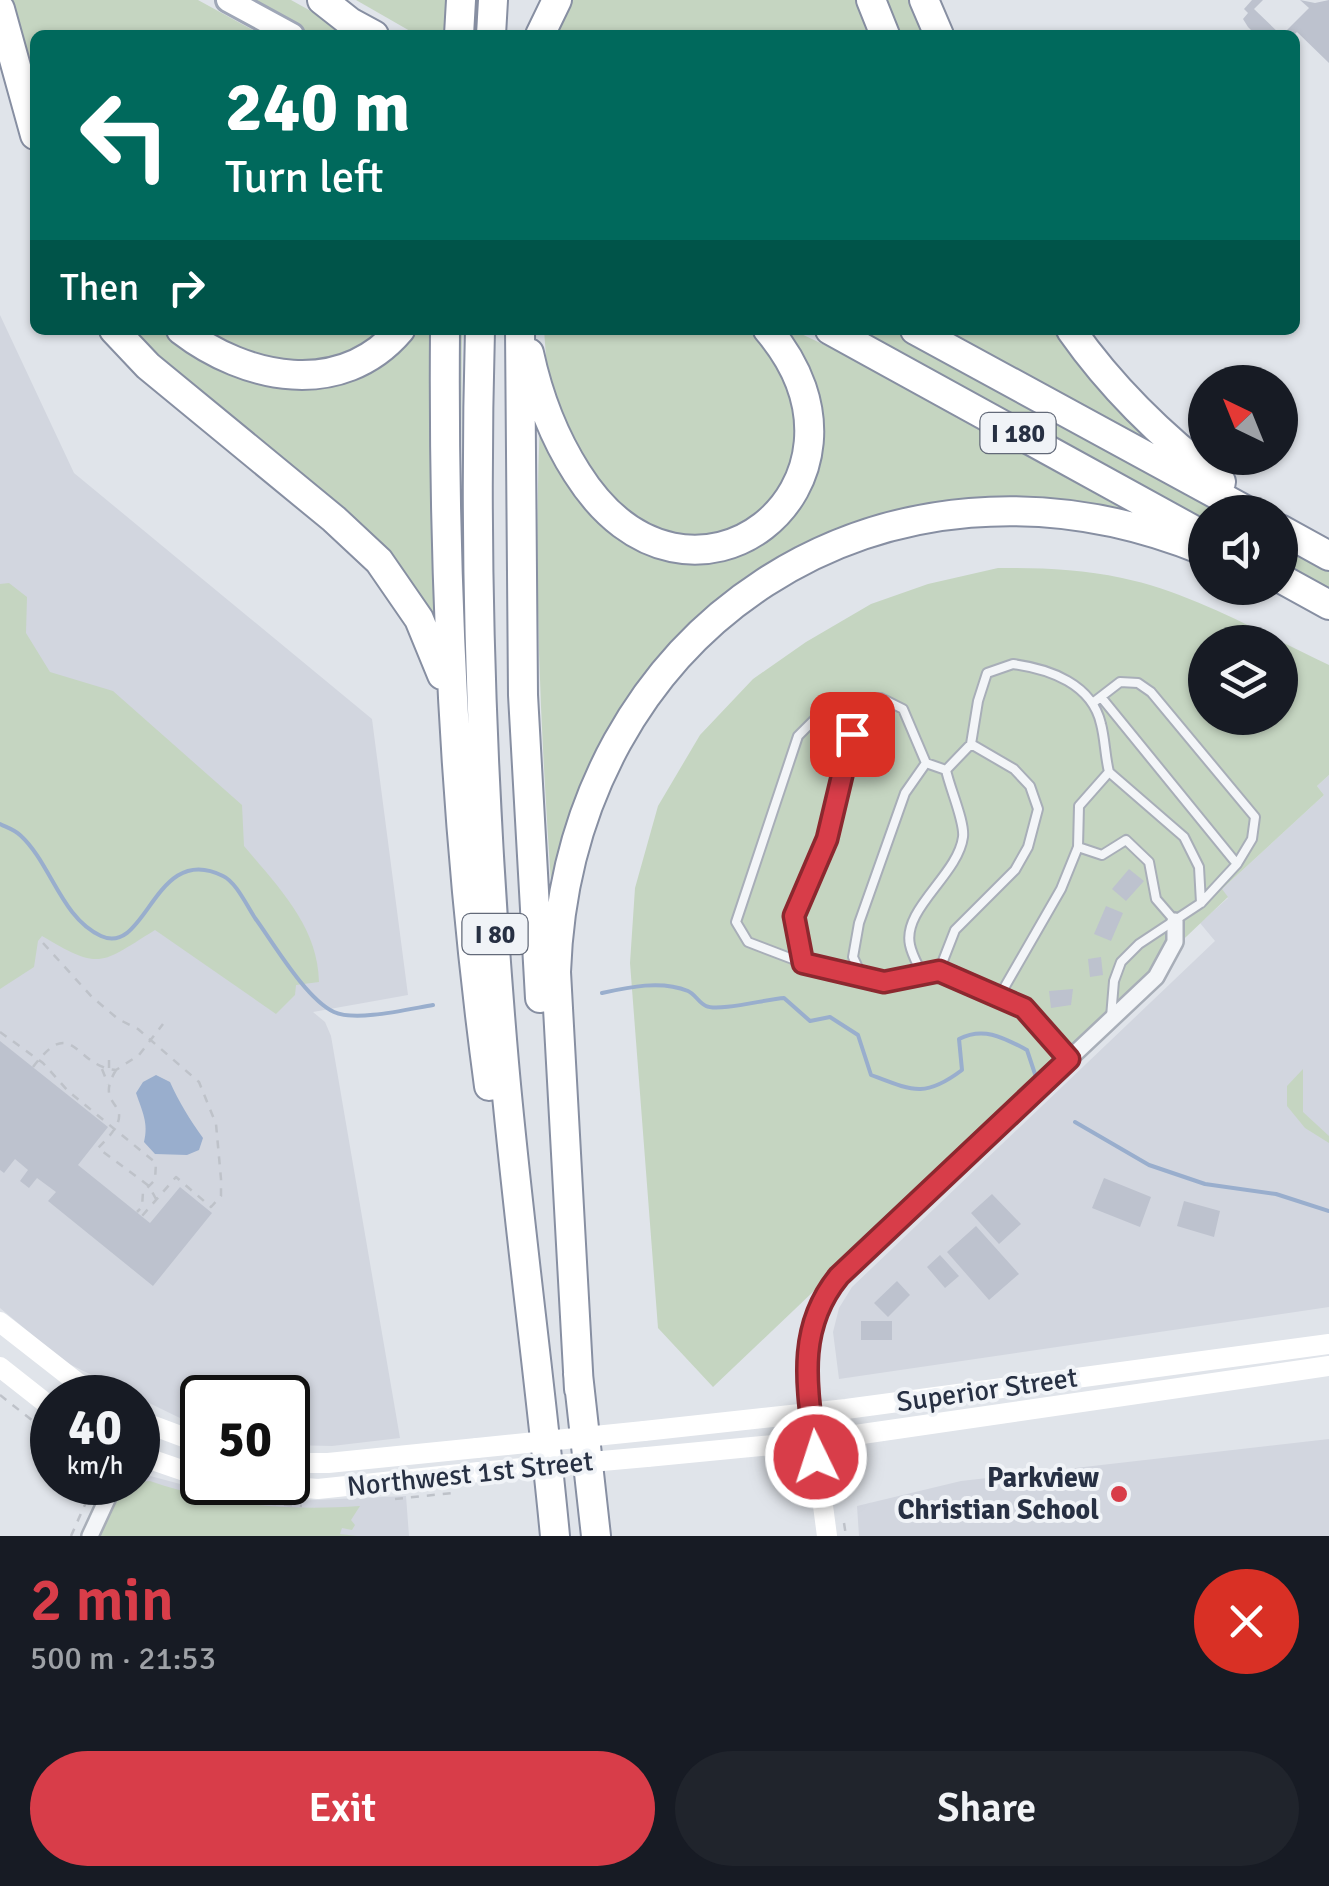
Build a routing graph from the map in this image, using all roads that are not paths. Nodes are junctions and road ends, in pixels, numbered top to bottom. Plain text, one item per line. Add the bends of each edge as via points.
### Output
1 (228, 0) edge
2 (310, 0) edge
3 (322, 0) edge
4 (461, 0) edge
5 (493, 0) edge
6 (536, 0) edge
7 (557, 0) edge
8 (870, 0) edge
9 (924, 0) edge
10 (0, 9) edge
11 (362, 28) edge
12 (283, 30) edge
13 (459, 30) edge
14 (491, 30) edge
15 (537, 30) edge
16 (540, 30) edge
17 (882, 30) edge
18 (937, 30) edge
19 (30, 117) edge
20 (119, 335) edge
21 (189, 335) edge
22 (394, 335) edge
23 (445, 335) edge
24 (480, 335) edge
25 (522, 335) edge
26 (523, 335) edge
27 (772, 335) edge
28 (839, 335) edge
29 (924, 335) edge
30 (1075, 335) edge
31 (1218, 495) edge
32 (1240, 495) edge
33 (1188, 527) edge
34 (1298, 538) edge
35 (1188, 545) edge
36 (1329, 556) edge
37 (1298, 588) edge
38 (1329, 605) edge
39 (1098, 700) junction
40 (860, 701) junction
41 (454, 742) junction
42 (972, 744) junction
43 (926, 763) junction
44 (946, 770) junction
45 (1109, 772) junction
46 (1078, 847) junction
47 (1238, 864) junction
48 (1200, 903) junction
49 (1175, 922) junction
50 (803, 963) junction
51 (939, 971) junction
52 (922, 974) junction
53 (862, 976) junction
54 (1000, 995) junction
55 (1111, 1019) junction
56 (1069, 1059) junction
57 (0, 1322) edge
58 (1329, 1344) edge
59 (1329, 1366) edge
60 (0, 1367) edge
61 (68, 1375) edge
62 (536, 1375) junction
63 (580, 1388) junction
64 (30, 1391) edge
65 (812, 1413) junction
66 (644, 1430) joint
67 (814, 1441) junction
68 (647, 1457) joint
69 (310, 1462) edge
70 (310, 1488) edge
71 (104, 1505) edge
72 (90, 1536) edge
73 (555, 1536) edge
74 (596, 1536) edge
75 (827, 1536) edge

1 - 12 main road
2 - 11 main road
3 - 11 highway
4 - 13 highway
5 - 14 highway
6 - 15 highway
7 - 16 highway
8 - 17 highway
9 - 18 highway
10 - 19 highway
20 - 41 highway via 379,561 433,651
21 - 22 highway via 253,368 305,376 364,361
23 - 41 highway
24 - 62 highway, I 80 via 478,518 489,845
25 - 63 highway, I 80 via 520,562 530,849 547,1096
26 - 27 highway via 556,435 585,486 634,534 684,550 720,547 754,533 784,506 804,471 810,439 806,399
28 - 33 highway, I 180
29 - 31 highway, I 180
30 - 32 highway via 1150,424
34 - 36 highway
35 - 63 highway via 1126,523 1050,511 974,511 899,524 822,552 751,593 656,682 616,742 582,816 558,934
37 - 38 highway
39 - 42 lane via 1040,668 1014,664 987,673
39 - 45 lane
39 - 47 lane
39 - 47 lane via 1120,682 1151,692 1255,816 1252,840
40 - 43 lane via 881,698 902,709
40 - 50 lane via 827,839 794,916
40 - 50 lane via 823,712 798,736 736,922 748,942
41 - 62 highway via 496,1147
42 - 44 lane
42 - 51 lane via 1014,769 1038,809 1015,870 955,930
43 - 44 lane
43 - 53 lane via 905,793 859,924 852,957
44 - 52 lane via 964,824 963,842 911,922 909,944
45 - 46 lane via 1079,806
45 - 48 lane via 1184,837 1199,867
46 - 49 lane via 1102,855 1126,840 1149,862 1156,899
46 - 54 lane
47 - 48 lane
48 - 49 lane
49 - 55 street via 1175,942 1156,977
49 - 55 lane via 1121,962
50 - 53 lane
51 - 52 lane
51 - 54 lane
52 - 53 lane via 884,982
54 - 56 lane via 1024,1008
55 - 56 street
56 - 65 street via 823,1295 807,1357
57 - 61 main road
58 - 65 main road, Superior Street
59 - 67 main road, Superior Street
60 - 64 main road
62 - 73 highway, I 80
63 - 74 highway, I 80
65 - 66 main road, Superior Street
65 - 67 main road
66 - 69 main road, Northwest 1st Street, bridge
67 - 68 main road, Superior Street
67 - 75 main road
68 - 70 main road, Northwest 1st Street, bridge
71 - 72 street

